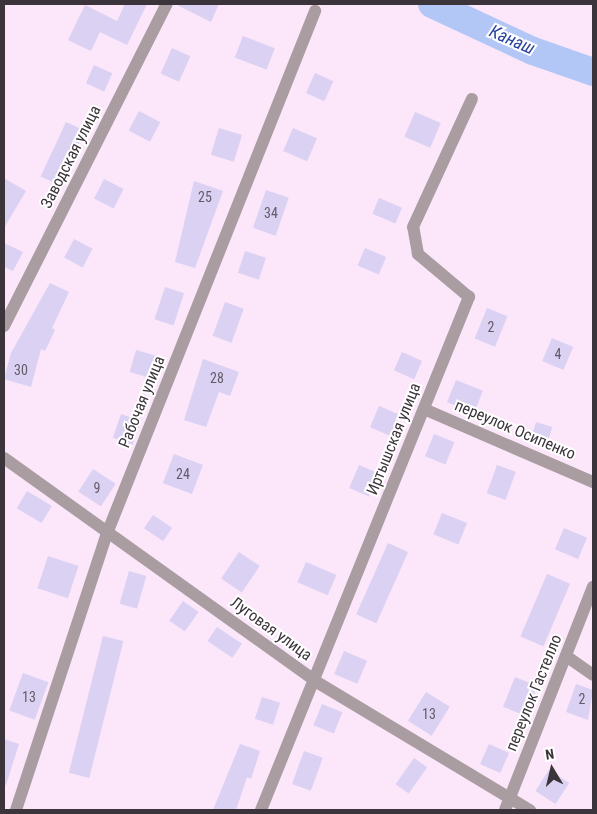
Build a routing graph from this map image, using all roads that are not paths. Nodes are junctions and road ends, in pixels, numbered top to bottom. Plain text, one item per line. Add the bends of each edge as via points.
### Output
1 (167, 4) edge
2 (315, 11) dead end
3 (472, 100) dead end
4 (4, 326) edge
5 (424, 409) junction
6 (4, 458) edge
7 (593, 482) edge
8 (108, 531) junction
9 (593, 587) edge
10 (566, 656) junction
11 (593, 675) edge
12 (315, 681) junction
13 (510, 797) junction
14 (16, 810) edge
15 (261, 810) edge
16 (505, 810) edge
17 (530, 810) edge

1 - 4 street, Заводская улица
2 - 8 street, Рабочая улица
3 - 5 street, Иртышская улица via 413,227 418,254 469,296
5 - 7 street, переулок Осипенко
5 - 12 street, Иртышская улица
6 - 8 street, Луговая улица
8 - 12 street, Луговая улица
8 - 14 street, Рабочая улица
9 - 10 street, переулок Гастелло
10 - 11 street
10 - 13 street, переулок Гастелло
12 - 13 street, Луговая улица
12 - 15 street, Иртышская улица
13 - 16 street, переулок Гастелло
13 - 17 street, Луговая улица

